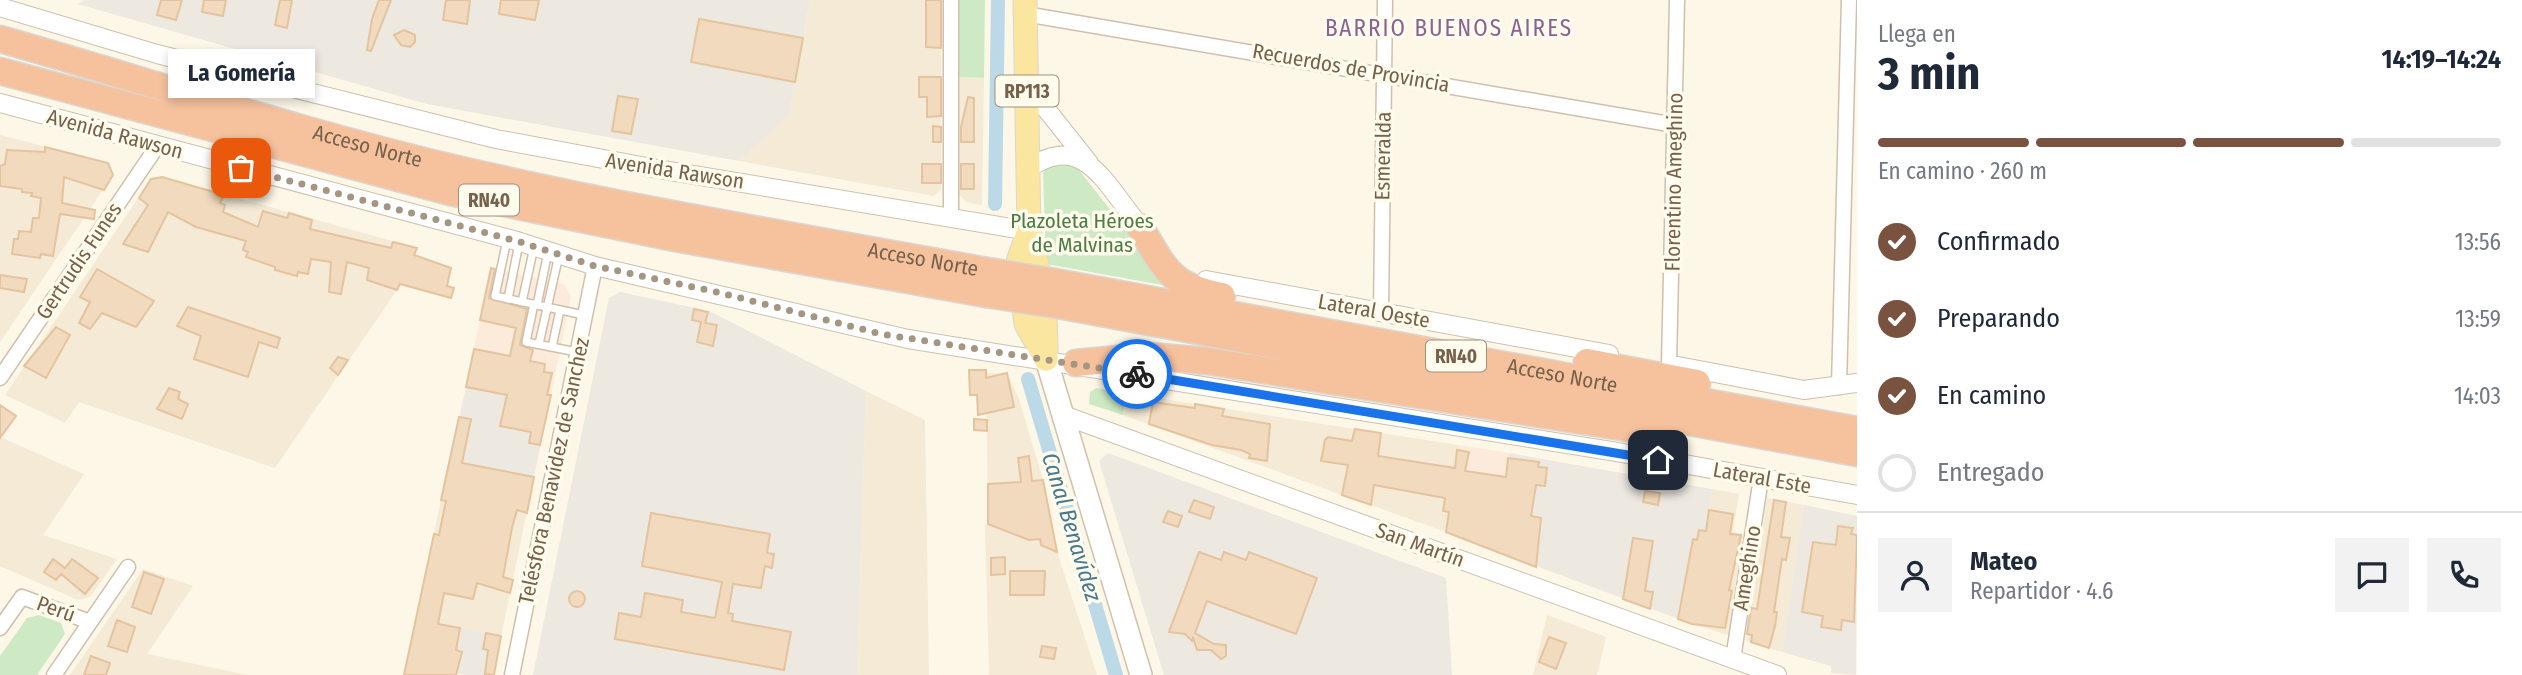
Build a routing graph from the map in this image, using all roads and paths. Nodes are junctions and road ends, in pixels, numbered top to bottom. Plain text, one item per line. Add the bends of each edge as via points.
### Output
1 (951, 0) edge
2 (1385, 0) edge
3 (1678, 0) edge
4 (1849, 0) edge
5 (0, 7) edge
6 (1025, 7) edge
7 (0, 39) edge
8 (0, 71) edge
9 (1384, 73) junction
10 (1027, 85) junction
11 (0, 103) edge
12 (1852, 106) edge
13 (1675, 125) junction
14 (158, 145) junction
15 (1089, 163) junction
16 (1028, 169) junction
17 (951, 217) junction
18 (1140, 227) junction
19 (1029, 231) junction
20 (534, 247) junction
21 (595, 266) junction
22 (984, 282) junction
23 (1056, 294) junction
24 (508, 299) junction
25 (522, 302) junction
26 (536, 305) junction
27 (548, 307) junction
28 (560, 310) junction
29 (1381, 312) junction
30 (585, 315) junction
31 (539, 344) junction
32 (552, 347) junction
33 (578, 352) junction
34 (1046, 359) junction
35 (1076, 363) junction
36 (1669, 365) junction
37 (0, 378) edge
38 (1848, 385) edge
39 (1063, 415) junction
40 (1857, 429) edge
41 (1794, 442) junction
42 (1857, 453) edge
43 (1761, 478) junction
44 (1857, 495) edge
45 (128, 566) dead end
46 (90, 622) junction
47 (0, 628) edge
48 (1733, 659) junction
49 (54, 675) edge
50 (512, 675) edge
51 (1141, 675) edge
52 (1777, 675) edge

1 - 17 street
2 - 9 street, Esmeralda
3 - 13 street, Florentino Ameghino
4 - 12 street
5 - 17 street, Avenida Rawson via 157,54 452,129 641,166
6 - 9 street, Recuerdos de Provincia
6 - 10 main road, RP113
7 - 22 highway, Acceso Norte / RN40 via 374,149
8 - 22 highway, Acceso Norte / RN40 via 450,192 640,231
9 - 13 street, Recuerdos de Provincia
9 - 29 street, Esmeralda
10 - 15 street, Lateral Oeste
10 - 16 main road, RP113
11 - 14 street, Avenida Rawson
12 - 38 street
13 - 36 street, Florentino Ameghino
14 - 20 street, Avenida Rawson
14 - 37 street, Gertrudis Funes
15 - 16 street via 1056,154
15 - 18 street, Lateral Oeste
16 - 19 main road, RP113
17 - 19 street, Avenida Rawson
18 - 29 street, Lateral Oeste via 1189,276
18 - 40 highway via 1165,269 1192,290 1662,376
19 - 34 main road, RP113 via 1045,312
20 - 21 street, Avenida Rawson
20 - 24 lane
20 - 24 lane via 495,296
20 - 25 lane
20 - 26 lane
20 - 27 lane
21 - 30 street, Telésfora Benavídez de Sanchez
21 - 34 street, Avenida Rawson via 881,334
22 - 23 highway, Acceso Norte / RN40, bridge
23 - 40 highway, Acceso Norte / RN40
23 - 41 highway, Acceso Norte / RN40
24 - 25 lane
25 - 26 lane
26 - 27 lane
26 - 31 lane via 527,342
27 - 28 lane
27 - 31 lane
28 - 30 lane
28 - 32 lane
29 - 36 street, Lateral Oeste
30 - 33 street, Telésfora Benavídez de Sanchez
31 - 32 lane
32 - 33 lane
33 - 50 street, Telésfora Benavídez de Sanchez
34 - 35 street, Lateral Este
34 - 39 main road, RP113
35 - 41 highway via 1149,356 1207,361 1606,428
35 - 43 street, Lateral Este
36 - 38 street, Lateral Oeste via 1804,390
39 - 48 street, San Martín
39 - 51 main road, RP113
41 - 42 highway, Acceso Norte / RN40
43 - 44 street, Lateral Este
43 - 48 street, Ameghino
45 - 46 street
46 - 47 street, Perú via 22,597
46 - 49 street
48 - 52 street, San Martín

